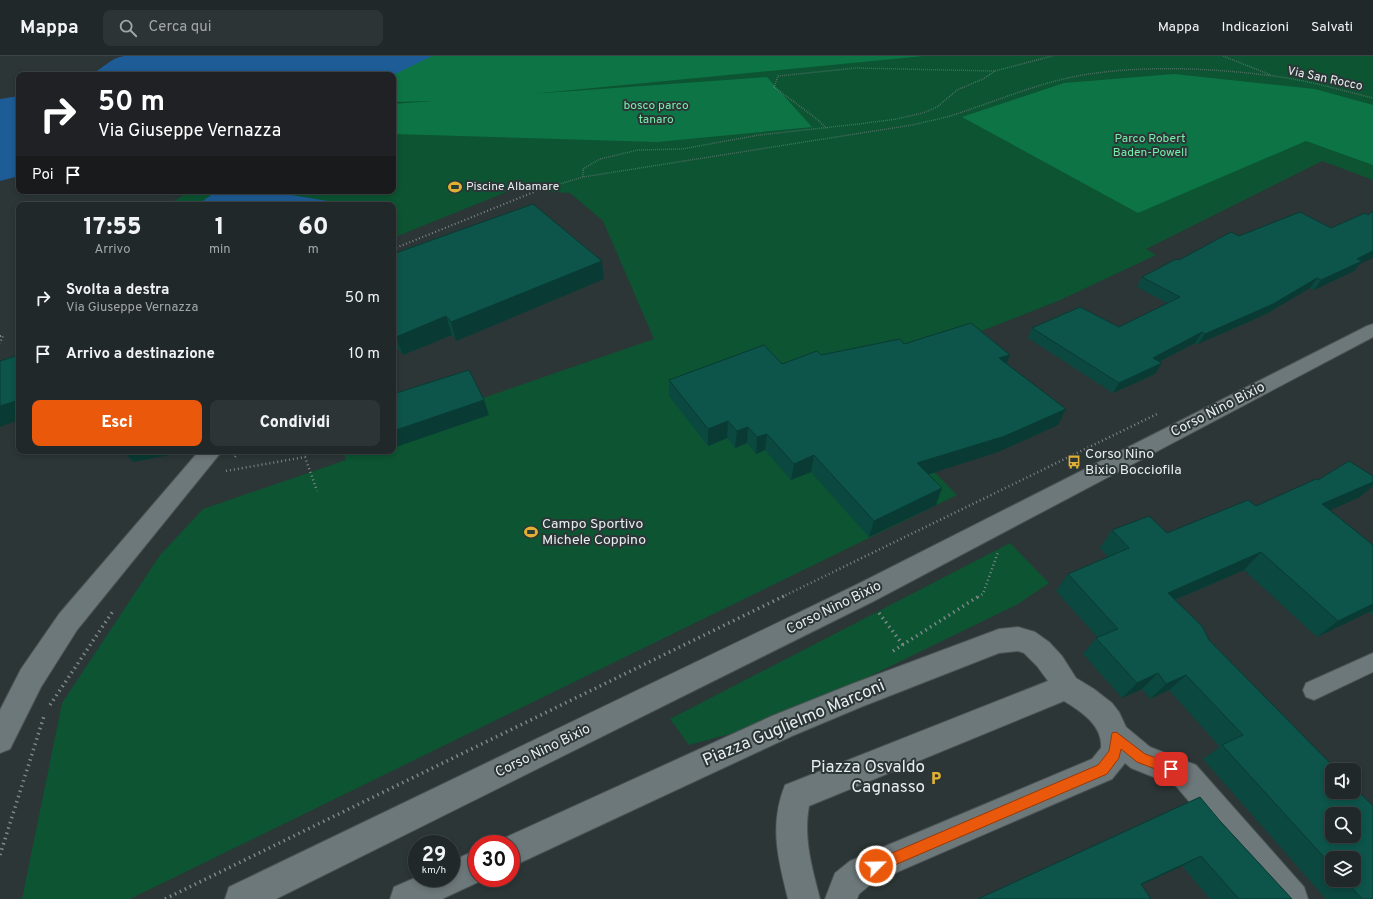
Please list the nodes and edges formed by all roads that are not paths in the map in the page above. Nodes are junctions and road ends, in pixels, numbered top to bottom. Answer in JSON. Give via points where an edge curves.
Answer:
{"nodes":[{"id":1,"x":1373,"y":330,"type":"edge"},
{"id":2,"x":209,"y":454,"type":"edge"},
{"id":3,"x":1373,"y":662,"type":"edge"},
{"id":4,"x":1066,"y":687,"type":"junction"},
{"id":5,"x":1314,"y":690,"type":"dead end"},
{"id":6,"x":1116,"y":738,"type":"junction"},
{"id":7,"x":0,"y":739,"type":"edge"},
{"id":8,"x":520,"y":847,"type":"edge"},
{"id":9,"x":468,"y":870,"type":"edge"},
{"id":10,"x":288,"y":875,"type":"junction"},
{"id":11,"x":844,"y":891,"type":"edge"},
{"id":12,"x":242,"y":899,"type":"edge"},
{"id":13,"x":254,"y":899,"type":"edge"},
{"id":14,"x":406,"y":899,"type":"edge"},
{"id":15,"x":804,"y":899,"type":"edge"},
{"id":16,"x":1292,"y":899,"type":"edge"}],
"edges":[{"from":1,"to":10,"type":"street","name":"Corso Nino Bixio","via":[[865,593]]},
{"from":2,"to":7,"type":"street","via":[[68,622],[31,678]]},
{"from":3,"to":5,"type":"lane"},
{"from":4,"to":6,"type":"street","via":[[1083,696],[1097,708],[1110,724]]},
{"from":4,"to":8,"type":"street","name":"Piazza Guglielmo Marconi","via":[[1056,669],[1030,642],[1019,639],[999,641],[782,726]]},
{"from":4,"to":15,"type":"street","via":[[796,796],[792,822],[793,856]]},
{"from":6,"to":11,"type":"street","via":[[1115,753],[1102,770],[861,872]]},
{"from":6,"to":16,"type":"street","via":[[1141,758],[1186,775]]},
{"from":9,"to":14,"type":"street"},
{"from":10,"to":12,"type":"street","name":"Corso Nino Bixio"},
{"from":10,"to":13,"type":"street","name":"Corso Nino Bixio"}]}
